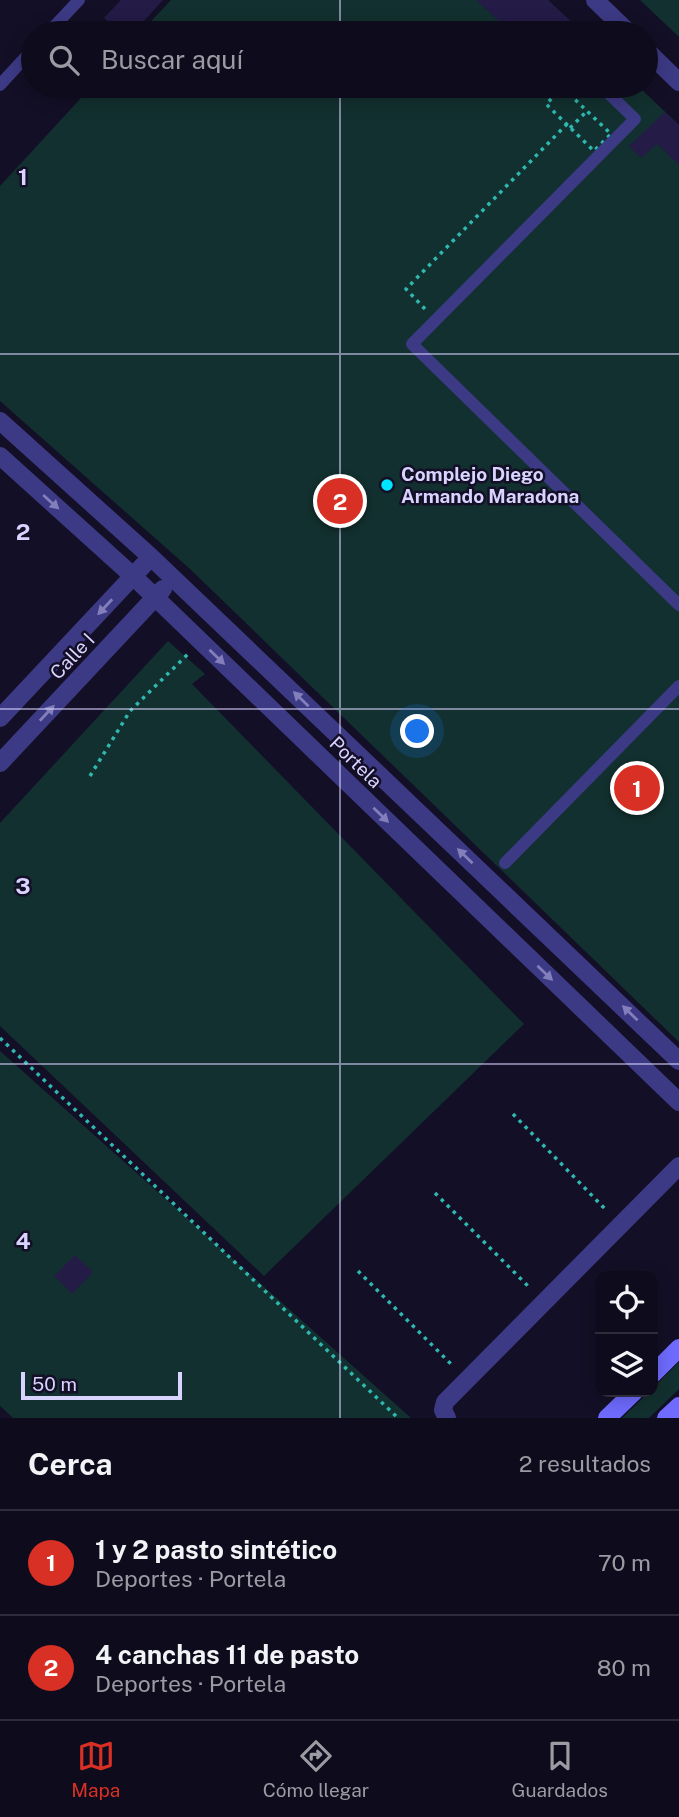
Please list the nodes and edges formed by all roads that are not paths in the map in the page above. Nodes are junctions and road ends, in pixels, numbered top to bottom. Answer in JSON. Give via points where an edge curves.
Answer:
{"nodes":[{"id":1,"x":79,"y":0,"type":"edge"},
{"id":2,"x":595,"y":0,"type":"edge"},
{"id":3,"x":59,"y":21,"type":"edge"},
{"id":4,"x":617,"y":21,"type":"edge"},
{"id":5,"x":21,"y":62,"type":"edge"},
{"id":6,"x":658,"y":62,"type":"edge"},
{"id":7,"x":679,"y":82,"type":"edge"},
{"id":8,"x":0,"y":85,"type":"edge"},
{"id":9,"x":613,"y":98,"type":"edge"},
{"id":10,"x":0,"y":421,"type":"edge"},
{"id":11,"x":0,"y":456,"type":"edge"},
{"id":12,"x":151,"y":557,"type":"junction"},
{"id":13,"x":134,"y":576,"type":"junction"},
{"id":14,"x":173,"y":577,"type":"junction"},
{"id":15,"x":156,"y":598,"type":"junction"},
{"id":16,"x":679,"y":605,"type":"edge"},
{"id":17,"x":679,"y":686,"type":"edge"},
{"id":18,"x":0,"y":718,"type":"edge"},
{"id":19,"x":0,"y":762,"type":"edge"},
{"id":20,"x":505,"y":863,"type":"dead end"},
{"id":21,"x":679,"y":1060,"type":"edge"},
{"id":22,"x":679,"y":1102,"type":"edge"},
{"id":23,"x":679,"y":1166,"type":"edge"},
{"id":24,"x":679,"y":1348,"type":"edge"},
{"id":25,"x":658,"y":1369,"type":"edge"},
{"id":26,"x":629,"y":1397,"type":"edge"},
{"id":27,"x":679,"y":1406,"type":"edge"},
{"id":28,"x":447,"y":1418,"type":"edge"},
{"id":29,"x":607,"y":1418,"type":"edge"},
{"id":30,"x":666,"y":1418,"type":"edge"}],
"edges":[{"from":1,"to":3,"type":"lane"},
{"from":2,"to":4,"type":"street"},
{"from":5,"to":8,"type":"lane"},
{"from":6,"to":7,"type":"street"},
{"from":9,"to":16,"type":"lane","via":[[635,119],[412,344]]},
{"from":10,"to":12,"type":"street","name":"Portela"},
{"from":11,"to":13,"type":"street","name":"Portela","one_way":true},
{"from":12,"to":13,"type":"street","name":"Calle I"},
{"from":12,"to":14,"type":"street","name":"Portela"},
{"from":13,"to":15,"type":"street","name":"Portela"},
{"from":13,"to":18,"type":"street","name":"Calle I","one_way":true},
{"from":14,"to":15,"type":"street","name":"Calle I"},
{"from":21,"to":14,"type":"street","name":"Portela","one_way":true},
{"from":19,"to":15,"type":"street","name":"Calle I","one_way":true},
{"from":15,"to":22,"type":"street","name":"Portela","one_way":true},
{"from":17,"to":20,"type":"lane"},
{"from":23,"to":28,"type":"street","via":[[445,1402]]},
{"from":24,"to":25,"type":"main road"},
{"from":26,"to":29,"type":"main road"},
{"from":27,"to":30,"type":"main road"}]}
